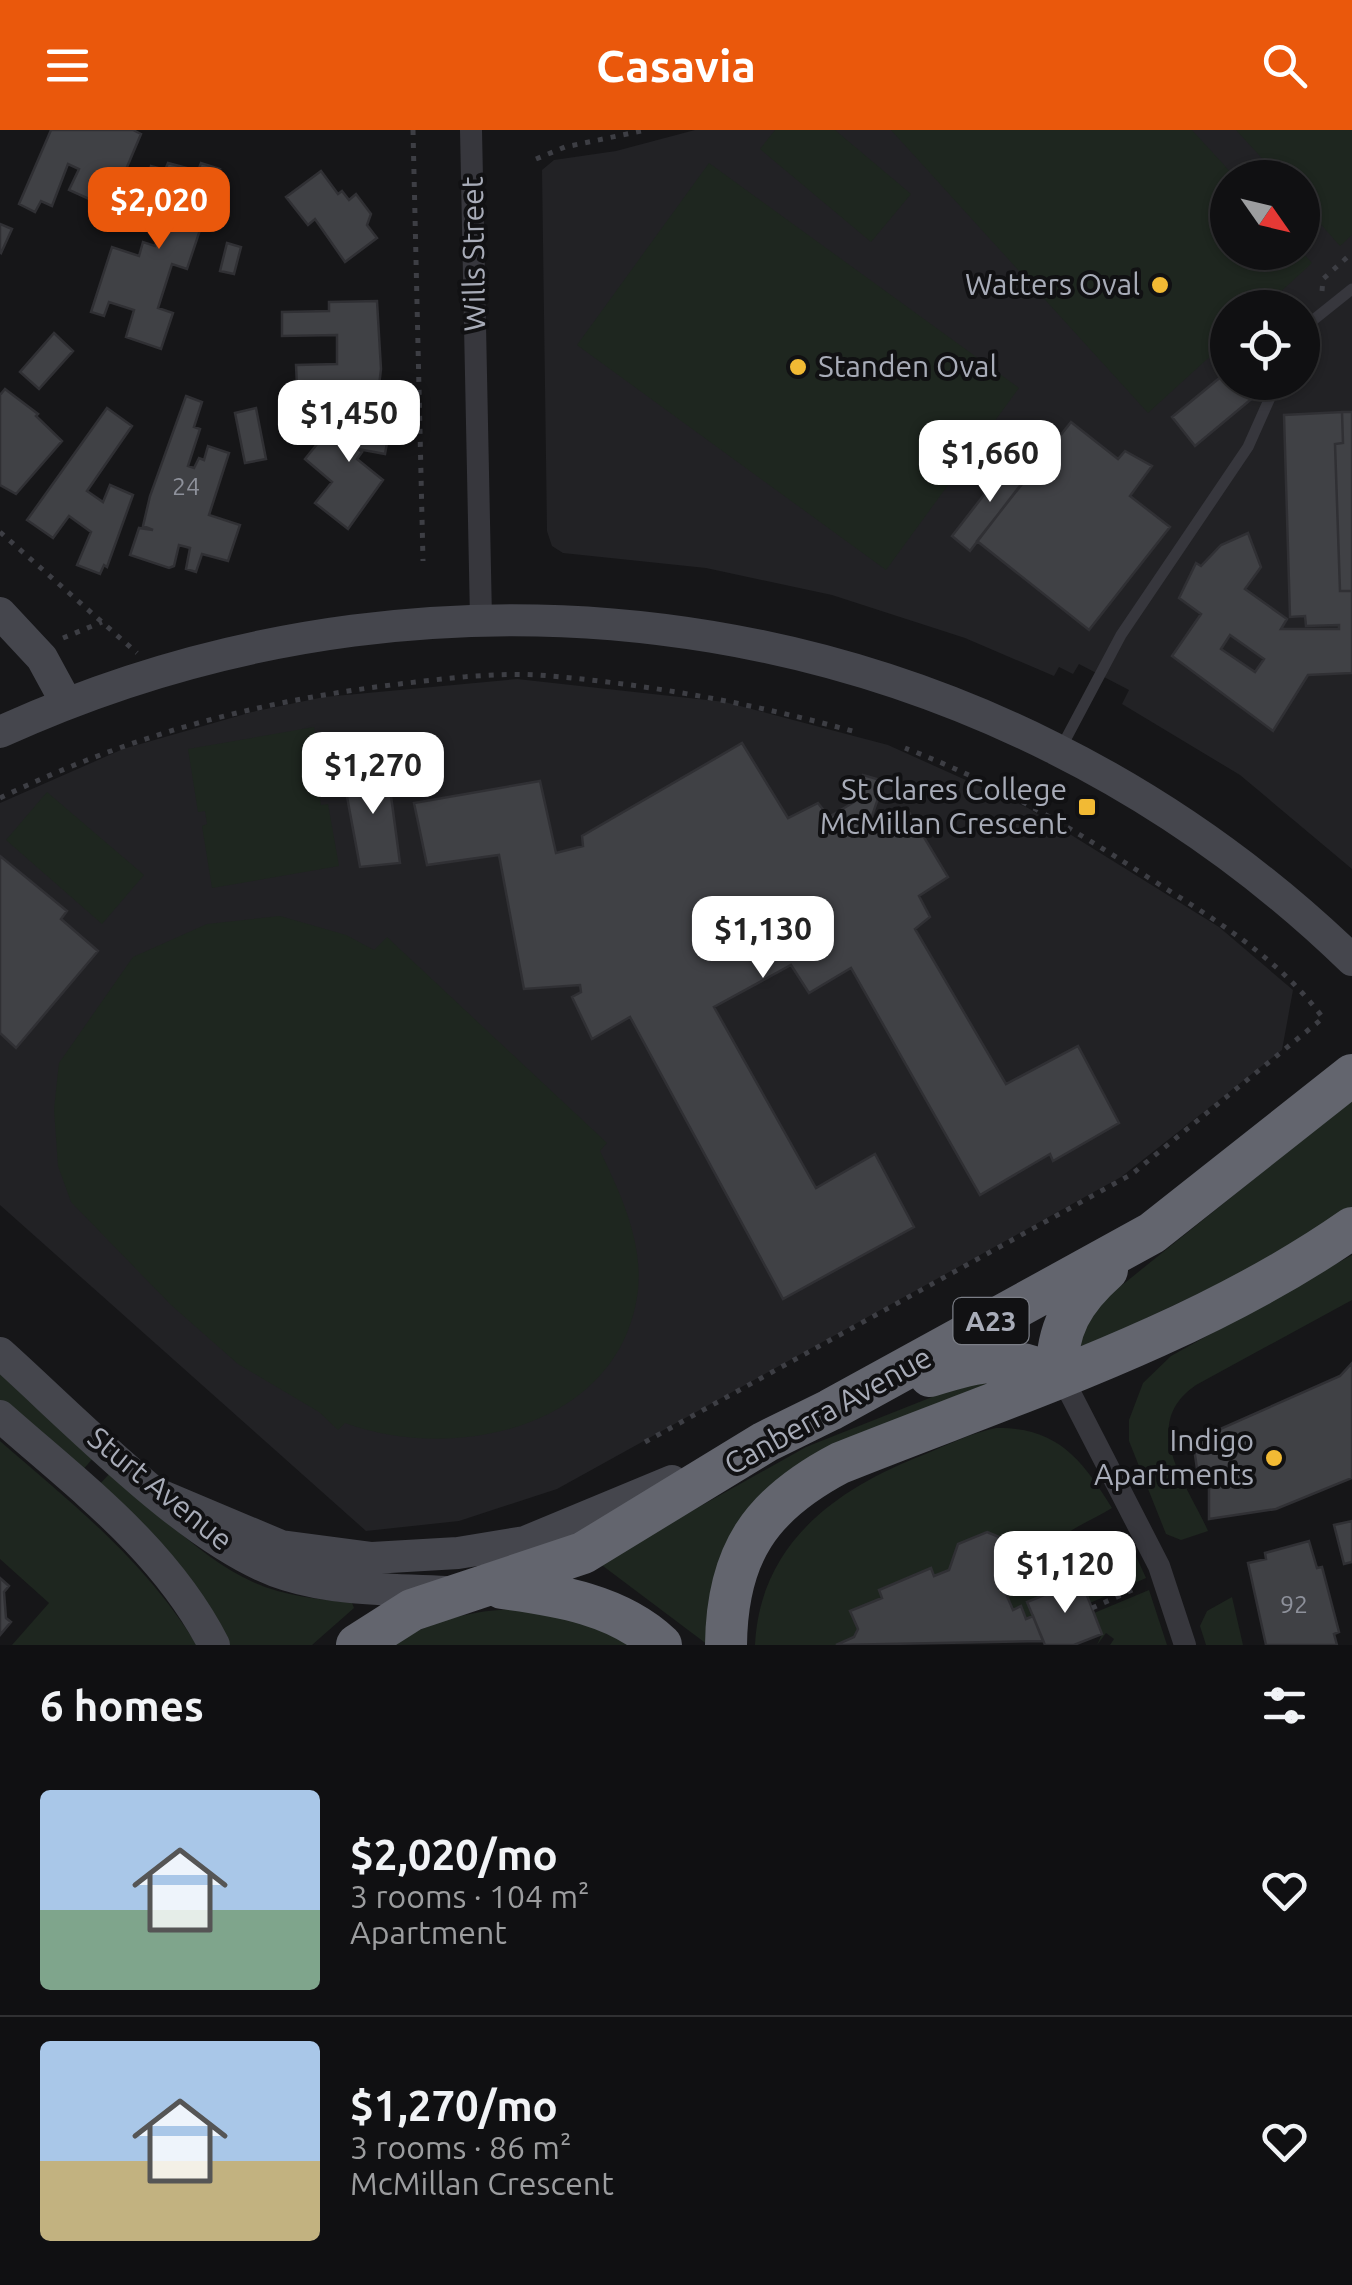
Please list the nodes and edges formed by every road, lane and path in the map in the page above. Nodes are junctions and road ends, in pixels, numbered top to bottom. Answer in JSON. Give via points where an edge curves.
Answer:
{"nodes":[{"id":1,"x":412,"y":130,"type":"edge"},
{"id":2,"x":472,"y":130,"type":"edge"},
{"id":3,"x":646,"y":130,"type":"edge"},
{"id":4,"x":536,"y":159,"type":"dead end"},
{"id":5,"x":1352,"y":253,"type":"edge"},
{"id":6,"x":1352,"y":288,"type":"edge"},
{"id":7,"x":1325,"y":297,"type":"dead end"},
{"id":8,"x":1320,"y":315,"type":"edge"},
{"id":9,"x":1269,"y":400,"type":"edge"},
{"id":10,"x":0,"y":532,"type":"edge"},
{"id":11,"x":423,"y":561,"type":"dead end"},
{"id":12,"x":0,"y":613,"type":"edge"},
{"id":13,"x":482,"y":619,"type":"junction"},
{"id":14,"x":158,"y":671,"type":"junction"},
{"id":15,"x":67,"y":704,"type":"junction"},
{"id":16,"x":0,"y":732,"type":"edge"},
{"id":17,"x":856,"y":732,"type":"dead end"},
{"id":18,"x":905,"y":748,"type":"dead end"},
{"id":19,"x":1060,"y":751,"type":"junction"},
{"id":20,"x":0,"y":798,"type":"edge"},
{"id":21,"x":1352,"y":960,"type":"edge"},
{"id":22,"x":1352,"y":1075,"type":"edge"},
{"id":23,"x":1352,"y":1228,"type":"edge"},
{"id":24,"x":1152,"y":1233,"type":"junction"},
{"id":25,"x":0,"y":1352,"type":"edge"},
{"id":26,"x":1056,"y":1376,"type":"junction"},
{"id":27,"x":830,"y":1410,"type":"junction"},
{"id":28,"x":0,"y":1416,"type":"edge"},
{"id":29,"x":645,"y":1442,"type":"dead end"},
{"id":30,"x":765,"y":1442,"type":"junction"},
{"id":31,"x":162,"y":1496,"type":"junction"},
{"id":32,"x":1163,"y":1576,"type":"junction"},
{"id":33,"x":473,"y":1589,"type":"junction"},
{"id":34,"x":1092,"y":1608,"type":"dead end"},
{"id":35,"x":214,"y":1645,"type":"edge"},
{"id":36,"x":357,"y":1645,"type":"edge"},
{"id":37,"x":662,"y":1645,"type":"edge"},
{"id":38,"x":726,"y":1645,"type":"edge"},
{"id":39,"x":1186,"y":1645,"type":"edge"}],
"edges":[{"from":1,"to":11,"type":"path"},
{"from":2,"to":13,"type":"street","name":"Wills Street"},
{"from":3,"to":4,"type":"path"},
{"from":5,"to":7,"type":"path","via":[[1322,279]]},
{"from":6,"to":8,"type":"lane"},
{"from":9,"to":19,"type":"lane","via":[[1252,440],[1121,635]]},
{"from":10,"to":14,"type":"path"},
{"from":12,"to":15,"type":"street","via":[[42,658]]},
{"from":13,"to":14,"type":"street","via":[[319,634]]},
{"from":13,"to":19,"type":"street","via":[[606,621],[768,647],[906,685]]},
{"from":14,"to":15,"type":"street"},
{"from":15,"to":16,"type":"street"},
{"from":17,"to":20,"type":"path","via":[[751,703],[547,676],[425,681],[228,713],[141,737]]},
{"from":18,"to":29,"type":"path","via":[[1026,800],[1240,935],[1294,980],[1322,1018],[1132,1174]]},
{"from":19,"to":21,"type":"street","via":[[1223,850]]},
{"from":22,"to":24,"type":"highway","name":"Canberra Avenue","number":"A23"},
{"from":23,"to":26,"type":"highway","name":"Canberra Avenue","number":"A23","via":[[1236,1296]]},
{"from":24,"to":26,"type":"highway","via":[[1069,1311]]},
{"from":24,"to":27,"type":"highway","name":"Canberra Avenue","number":"A23"},
{"from":25,"to":31,"type":"street","name":"Sturt Avenue"},
{"from":26,"to":27,"type":"highway","via":[[1020,1361],[983,1360]]},
{"from":26,"to":32,"type":"street"},
{"from":26,"to":38,"type":"highway","name":"Canberra Avenue","number":"A23","via":[[840,1463],[797,1488],[766,1517],[741,1555],[728,1598]]},
{"from":27,"to":30,"type":"highway","name":"Canberra Avenue","number":"A23"},
{"from":28,"to":35,"type":"street","name":"Sturt Avenue","via":[[141,1541],[180,1586]]},
{"from":30,"to":31,"type":"street","via":[[545,1537],[458,1553],[372,1558],[314,1552],[262,1540]]},
{"from":30,"to":33,"type":"highway","name":"Canberra Avenue","number":"A23","via":[[584,1553]]},
{"from":31,"to":33,"type":"street","name":"Sturt Avenue","via":[[221,1543],[285,1575],[335,1585]]},
{"from":32,"to":34,"type":"path"},
{"from":32,"to":39,"type":"street"},
{"from":33,"to":36,"type":"highway","name":"Canberra Avenue","number":"A23","via":[[390,1621]]},
{"from":33,"to":37,"type":"highway","via":[[585,1603]]}]}
